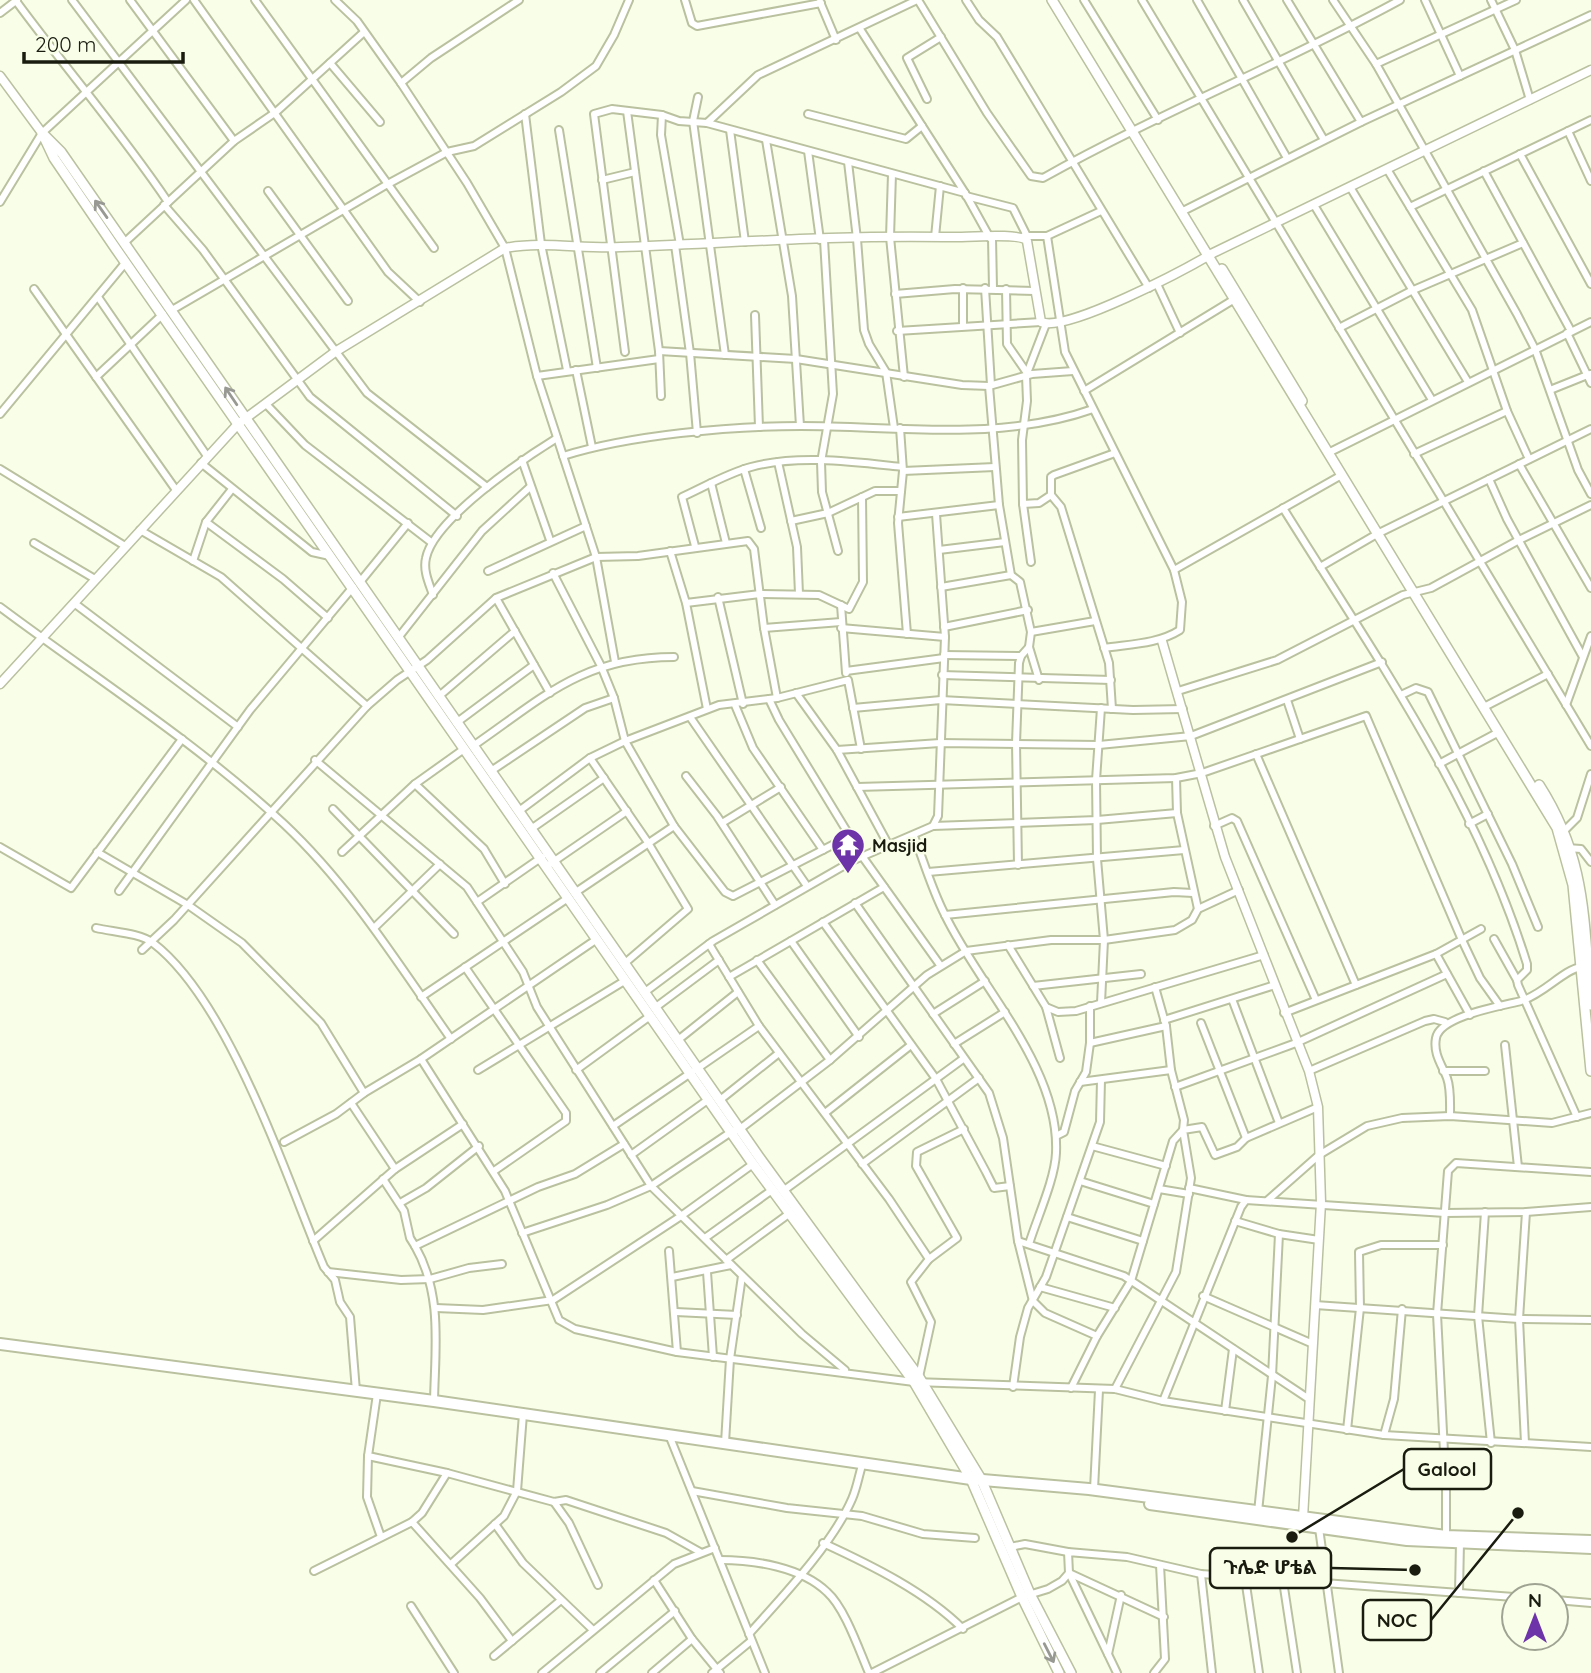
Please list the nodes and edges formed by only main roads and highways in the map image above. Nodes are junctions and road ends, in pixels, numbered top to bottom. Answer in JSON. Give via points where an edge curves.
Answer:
{"nodes":[{"id":1,"x":1052,"y":0,"type":"edge"},
{"id":2,"x":1058,"y":0,"type":"edge"},
{"id":3,"x":1135,"y":132,"type":"junction"},
{"id":4,"x":1210,"y":255,"type":"junction"},
{"id":5,"x":167,"y":312,"type":"junction"},
{"id":6,"x":242,"y":421,"type":"junction"},
{"id":7,"x":1379,"y":532,"type":"junction"},
{"id":8,"x":356,"y":584,"type":"junction"},
{"id":9,"x":414,"y":668,"type":"junction"},
{"id":10,"x":1486,"y":706,"type":"junction"},
{"id":11,"x":468,"y":747,"type":"junction"},
{"id":12,"x":1563,"y":833,"type":"junction"},
{"id":13,"x":1568,"y":848,"type":"junction"},
{"id":14,"x":547,"y":860,"type":"junction"},
{"id":15,"x":572,"y":895,"type":"junction"},
{"id":16,"x":1591,"y":1004,"type":"edge"},
{"id":17,"x":653,"y":1012,"type":"junction"},
{"id":18,"x":1588,"y":1014,"type":"edge"},
{"id":19,"x":695,"y":1070,"type":"junction"},
{"id":20,"x":1591,"y":1071,"type":"edge"},
{"id":21,"x":736,"y":1131,"type":"junction"},
{"id":22,"x":778,"y":1190,"type":"junction"},
{"id":23,"x":0,"y":1344,"type":"edge"},
{"id":24,"x":919,"y":1381,"type":"junction"},
{"id":25,"x":976,"y":1479,"type":"junction"},
{"id":26,"x":1051,"y":1487,"type":"junction"},
{"id":27,"x":1446,"y":1539,"type":"junction"},
{"id":28,"x":1460,"y":1540,"type":"junction"},
{"id":29,"x":1591,"y":1541,"type":"edge"},
{"id":30,"x":1591,"y":1549,"type":"edge"},
{"id":31,"x":1026,"y":1596,"type":"junction"},
{"id":32,"x":1069,"y":1672,"type":"edge"}],
"edges":[{"from":1,"to":3,"type":"main road"},
{"from":2,"to":3,"type":"main road"},
{"from":3,"to":4,"type":"main road"},
{"from":4,"to":7,"type":"main road"},
{"from":4,"to":7,"type":"main road","via":[[1340,476]]},
{"from":5,"to":5,"type":"main road","one_way":true,"via":[[61,152],[42,133],[54,158],[126,262]]},
{"from":5,"to":6,"type":"main road"},
{"from":6,"to":8,"type":"main road"},
{"from":6,"to":8,"type":"main road","via":[[332,557]]},
{"from":7,"to":10,"type":"main road"},
{"from":8,"to":9,"type":"main road"},
{"from":8,"to":9,"type":"main road","via":[[398,638]]},
{"from":9,"to":11,"type":"main road"},
{"from":9,"to":11,"type":"main road","via":[[456,723]]},
{"from":10,"to":12,"type":"main road"},
{"from":10,"to":12,"type":"main road"},
{"from":11,"to":14,"type":"main road"},
{"from":11,"to":14,"type":"main road","via":[[519,811]]},
{"from":12,"to":13,"type":"main road"},
{"from":13,"to":16,"type":"main road","via":[[1580,885]]},
{"from":13,"to":18,"type":"main road"},
{"from":14,"to":15,"type":"main road"},
{"from":15,"to":17,"type":"main road","via":[[597,939]]},
{"from":15,"to":17,"type":"main road","via":[[625,963]]},
{"from":17,"to":19,"type":"main road"},
{"from":17,"to":19,"type":"main road","via":[[678,1040]]},
{"from":18,"to":20,"type":"main road"},
{"from":19,"to":21,"type":"main road"},
{"from":21,"to":22,"type":"main road"},
{"from":21,"to":22,"type":"main road","via":[[753,1164]]},
{"from":22,"to":24,"type":"main road"},
{"from":22,"to":24,"type":"main road","via":[[790,1213]]},
{"from":23,"to":25,"type":"highway"},
{"from":24,"to":25,"type":"main road"},
{"from":25,"to":26,"type":"highway"},
{"from":25,"to":31,"type":"main road"},
{"from":25,"to":31,"type":"main road","via":[[1010,1547]]},
{"from":26,"to":27,"type":"highway","via":[[1094,1489]]},
{"from":26,"to":27,"type":"highway","via":[[1319,1528]]},
{"from":27,"to":28,"type":"highway"},
{"from":28,"to":29,"type":"highway"},
{"from":28,"to":30,"type":"highway"},
{"from":31,"to":32,"type":"main road"}]}
